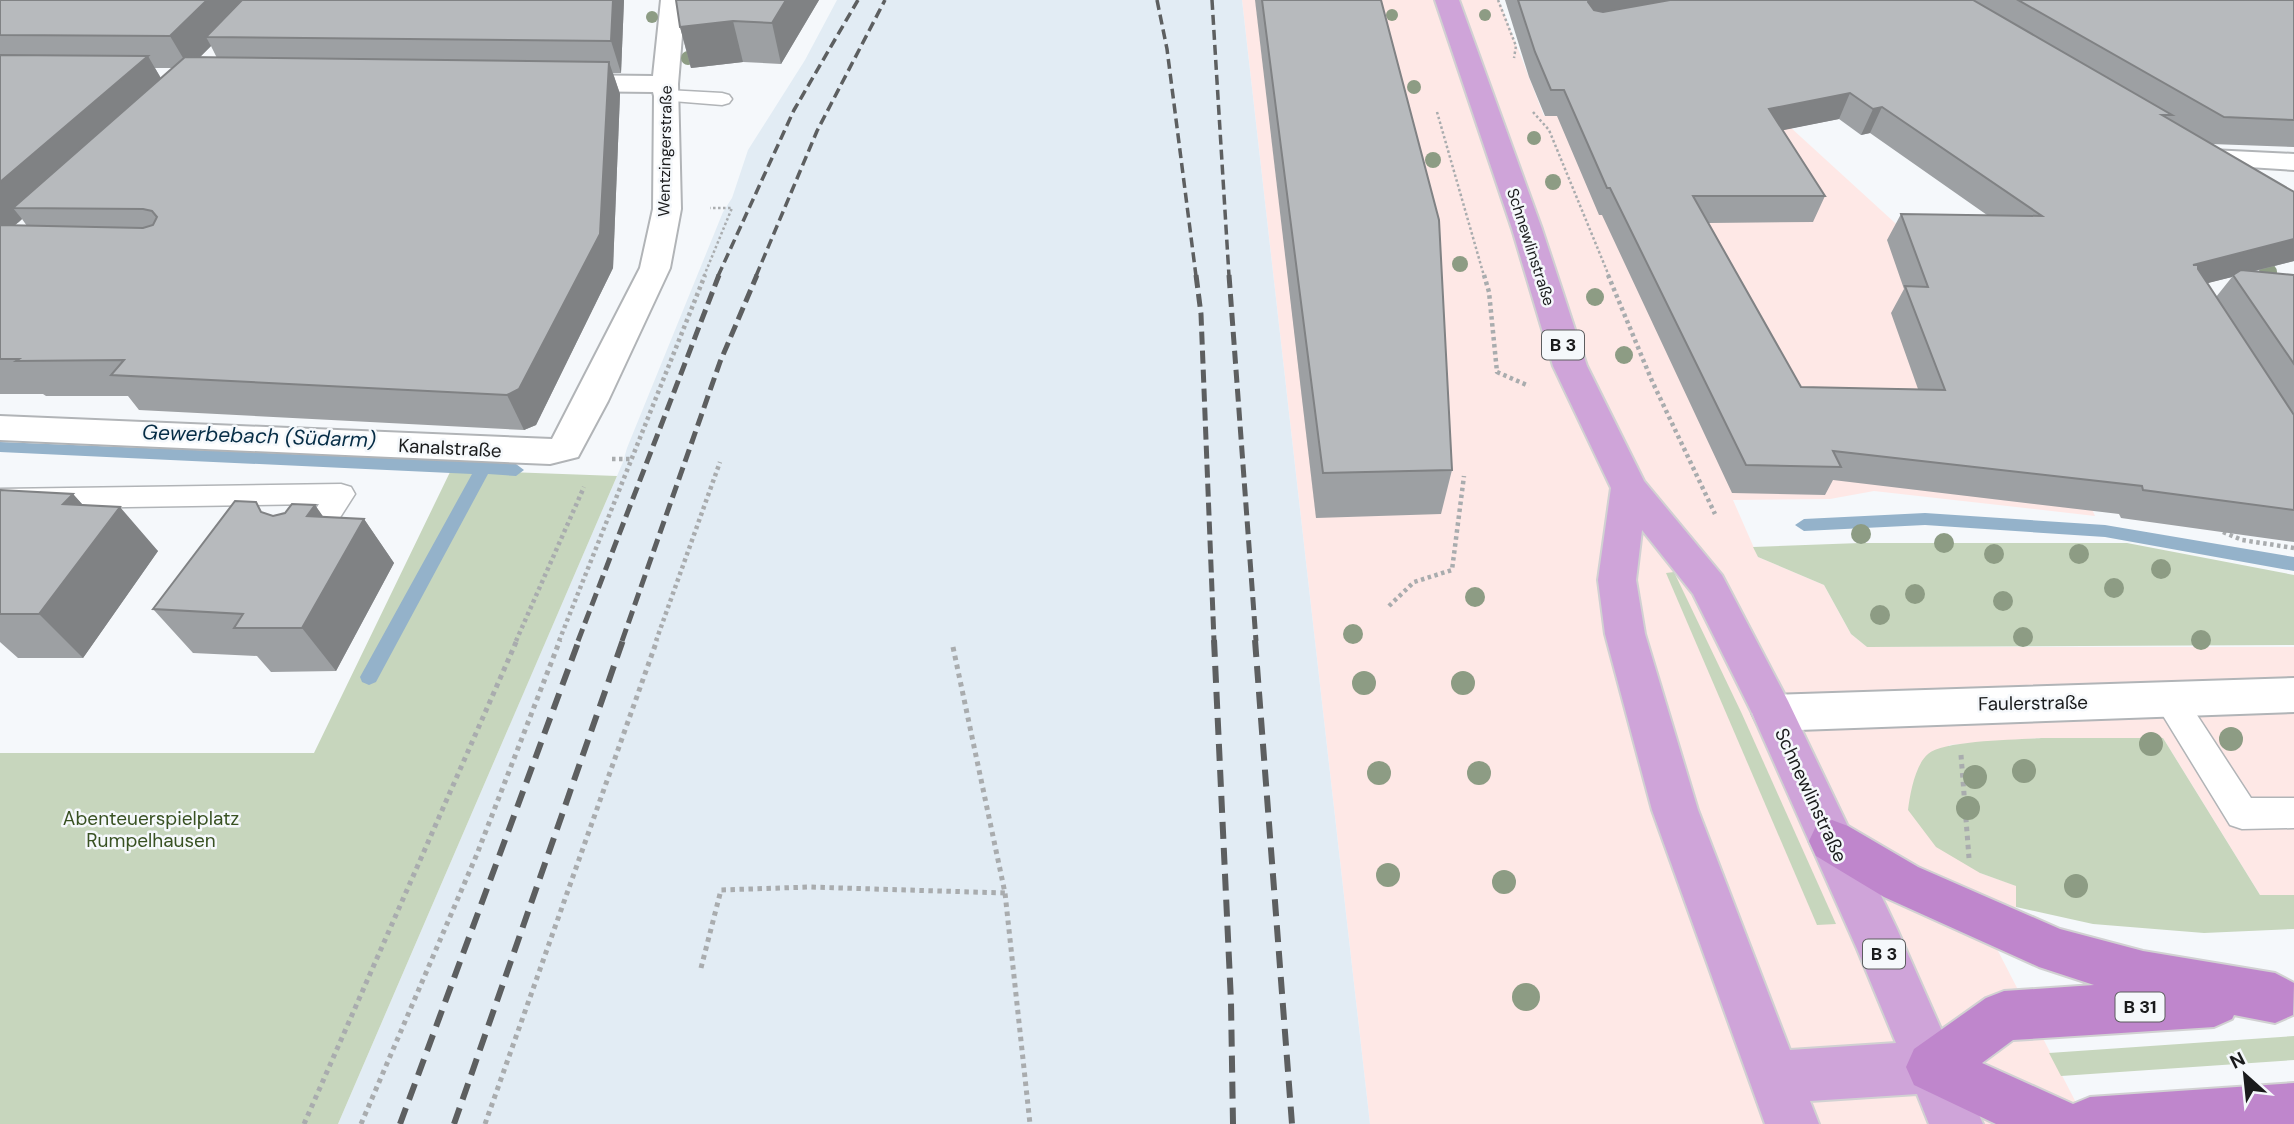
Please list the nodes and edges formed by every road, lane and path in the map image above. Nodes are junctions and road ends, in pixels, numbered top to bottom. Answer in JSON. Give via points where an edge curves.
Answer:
{"nodes":[{"id":1,"x":673,"y":0,"type":"edge"},
{"id":2,"x":1447,"y":0,"type":"edge"},
{"id":3,"x":1498,"y":0,"type":"edge"},
{"id":4,"x":1515,"y":71,"type":"dead end"},
{"id":5,"x":542,"y":83,"type":"edge"},
{"id":6,"x":666,"y":90,"type":"junction"},
{"id":7,"x":722,"y":99,"type":"dead end"},
{"id":8,"x":1435,"y":105,"type":"dead end"},
{"id":9,"x":1531,"y":109,"type":"dead end"},
{"id":10,"x":2294,"y":162,"type":"edge"},
{"id":11,"x":2258,"y":188,"type":"edge"},
{"id":12,"x":667,"y":209,"type":"junction"},
{"id":13,"x":1497,"y":372,"type":"dead end"},
{"id":14,"x":0,"y":428,"type":"edge"},
{"id":15,"x":565,"y":448,"type":"junction"},
{"id":16,"x":720,"y":462,"type":"dead end"},
{"id":17,"x":1464,"y":476,"type":"dead end"},
{"id":18,"x":1629,"y":488,"type":"junction"},
{"id":19,"x":0,"y":499,"type":"edge"},
{"id":20,"x":1720,"y":524,"type":"dead end"},
{"id":21,"x":2223,"y":532,"type":"edge"},
{"id":22,"x":306,"y":547,"type":"edge"},
{"id":23,"x":2294,"y":548,"type":"edge"},
{"id":24,"x":1389,"y":606,"type":"dead end"},
{"id":25,"x":953,"y":647,"type":"dead end"},
{"id":26,"x":2294,"y":695,"type":"edge"},
{"id":27,"x":2170,"y":701,"type":"junction"},
{"id":28,"x":1957,"y":705,"type":"junction"},
{"id":29,"x":1773,"y":713,"type":"junction"},
{"id":30,"x":2294,"y":813,"type":"edge"},
{"id":31,"x":1832,"y":841,"type":"junction"},
{"id":32,"x":1970,"y":865,"type":"dead end"},
{"id":33,"x":1005,"y":892,"type":"junction"},
{"id":34,"x":701,"y":968,"type":"dead end"},
{"id":35,"x":2285,"y":997,"type":"edge"},
{"id":36,"x":1931,"y":1067,"type":"junction"},
{"id":37,"x":1783,"y":1101,"type":"edge"},
{"id":38,"x":2294,"y":1110,"type":"edge"},
{"id":39,"x":2294,"y":1120,"type":"edge"},
{"id":40,"x":304,"y":1124,"type":"edge"},
{"id":41,"x":361,"y":1124,"type":"edge"},
{"id":42,"x":485,"y":1124,"type":"edge"},
{"id":43,"x":1030,"y":1124,"type":"edge"},
{"id":44,"x":1956,"y":1124,"type":"edge"},
{"id":45,"x":2056,"y":1124,"type":"edge"},
{"id":46,"x":2090,"y":1124,"type":"edge"},
{"id":47,"x":2290,"y":1124,"type":"edge"}],
"edges":[{"from":1,"to":6,"type":"street","name":"Wentzingerstraße"},
{"from":2,"to":18,"type":"main road","name":"Schnewlinstraße","number":"B 3","via":[[1566,355]]},
{"from":3,"to":4,"type":"path","via":[[1517,46]]},
{"from":5,"to":6,"type":"street"},
{"from":6,"to":7,"type":"lane"},
{"from":6,"to":12,"type":"street","name":"Wentzingerstraße"},
{"from":8,"to":13,"type":"path","via":[[1489,292]]},
{"from":9,"to":20,"type":"path","via":[[1549,130],[1652,381]]},
{"from":10,"to":11,"type":"street","via":[[2199,151]]},
{"from":12,"to":15,"type":"street","name":"Wentzingerstraße","via":[[650,279]]},
{"from":12,"to":41,"type":"path","via":[[732,208],[477,854]]},
{"from":14,"to":15,"type":"street","name":"Kanalstraße","via":[[550,452]]},
{"from":15,"to":40,"type":"path","via":[[596,459]]},
{"from":16,"to":42,"type":"path"},
{"from":17,"to":24,"type":"path","via":[[1452,570],[1414,582]]},
{"from":18,"to":29,"type":"main road","name":"Schnewlinstraße","number":"B 3","via":[[1708,585]]},
{"from":18,"to":37,"type":"main road","via":[[1617,580],[1625,635],[1675,810]]},
{"from":19,"to":22,"type":"lane","via":[[341,494]]},
{"from":21,"to":23,"type":"path","via":[[2242,540]]},
{"from":25,"to":33,"type":"path"},
{"from":26,"to":27,"type":"street","name":"Faulerstraße"},
{"from":27,"to":28,"type":"street","name":"Faulerstraße"},
{"from":27,"to":30,"type":"lane","via":[[2242,814]]},
{"from":28,"to":29,"type":"street","name":"Faulerstraße"},
{"from":28,"to":32,"type":"path"},
{"from":29,"to":31,"type":"main road","name":"Schnewlinstraße","number":"B 3"},
{"from":31,"to":35,"type":"highway","via":[[1901,882],[2056,951],[2143,975]]},
{"from":31,"to":36,"type":"main road","name":"Schnewlinstraße","number":"B 3"},
{"from":33,"to":34,"type":"path","via":[[809,887],[721,890]]},
{"from":33,"to":43,"type":"path"},
{"from":35,"to":36,"type":"highway","number":"B 31","via":[[2004,1016]]},
{"from":36,"to":37,"type":"main road"},
{"from":36,"to":44,"type":"main road","name":"Schnewlinstraße","number":"B 3"},
{"from":36,"to":45,"type":"highway"},
{"from":38,"to":46,"type":"highway"},
{"from":39,"to":47,"type":"highway"}]}
